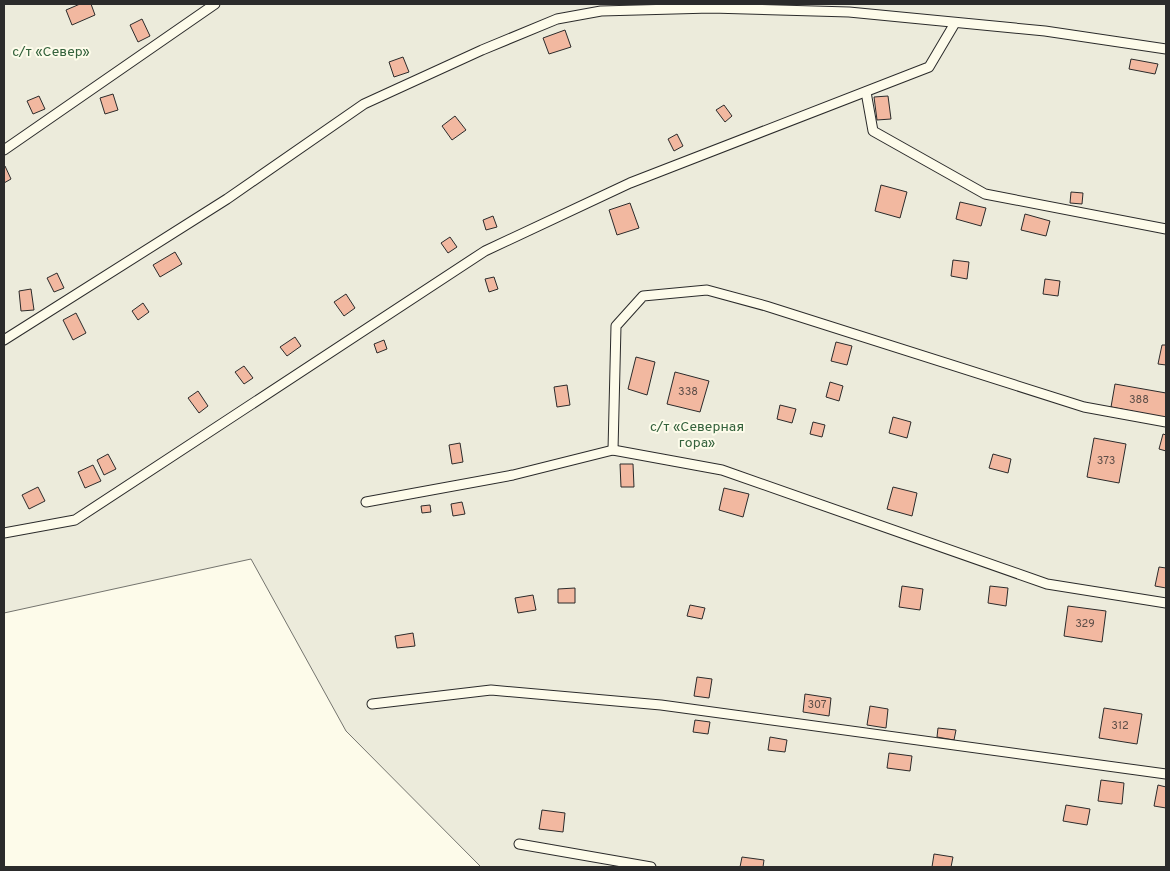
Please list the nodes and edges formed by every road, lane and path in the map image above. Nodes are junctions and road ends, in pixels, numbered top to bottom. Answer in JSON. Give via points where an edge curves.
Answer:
{"nodes":[{"id":1,"x":215,"y":4,"type":"edge"},
{"id":2,"x":955,"y":23,"type":"junction"},
{"id":3,"x":1166,"y":49,"type":"edge"},
{"id":4,"x":866,"y":92,"type":"junction"},
{"id":5,"x":4,"y":150,"type":"edge"},
{"id":6,"x":1166,"y":229,"type":"edge"},
{"id":7,"x":4,"y":340,"type":"edge"},
{"id":8,"x":1166,"y":422,"type":"edge"},
{"id":9,"x":613,"y":450,"type":"junction"},
{"id":10,"x":366,"y":502,"type":"dead end"},
{"id":11,"x":4,"y":533,"type":"edge"},
{"id":12,"x":1166,"y":603,"type":"edge"},
{"id":13,"x":372,"y":704,"type":"dead end"},
{"id":14,"x":1166,"y":774,"type":"edge"},
{"id":15,"x":519,"y":844,"type":"dead end"},
{"id":16,"x":651,"y":867,"type":"edge"}],
"edges":[{"from":1,"to":5,"type":"lane"},
{"from":2,"to":3,"type":"lane","via":[[1045,31]]},
{"from":2,"to":4,"type":"lane","via":[[929,67]]},
{"from":2,"to":7,"type":"lane","via":[[849,12],[711,8],[602,11],[557,18],[364,104],[227,199]]},
{"from":4,"to":6,"type":"lane","via":[[873,132],[985,194]]},
{"from":4,"to":11,"type":"lane","via":[[630,183],[485,251],[75,520]]},
{"from":8,"to":9,"type":"lane","via":[[1084,407],[707,290],[643,296],[616,326]]},
{"from":9,"to":10,"type":"lane","via":[[513,475]]},
{"from":9,"to":12,"type":"lane","via":[[722,470],[1048,584]]},
{"from":13,"to":14,"type":"lane","via":[[491,690],[510,691],[661,705]]},
{"from":15,"to":16,"type":"lane"}]}
